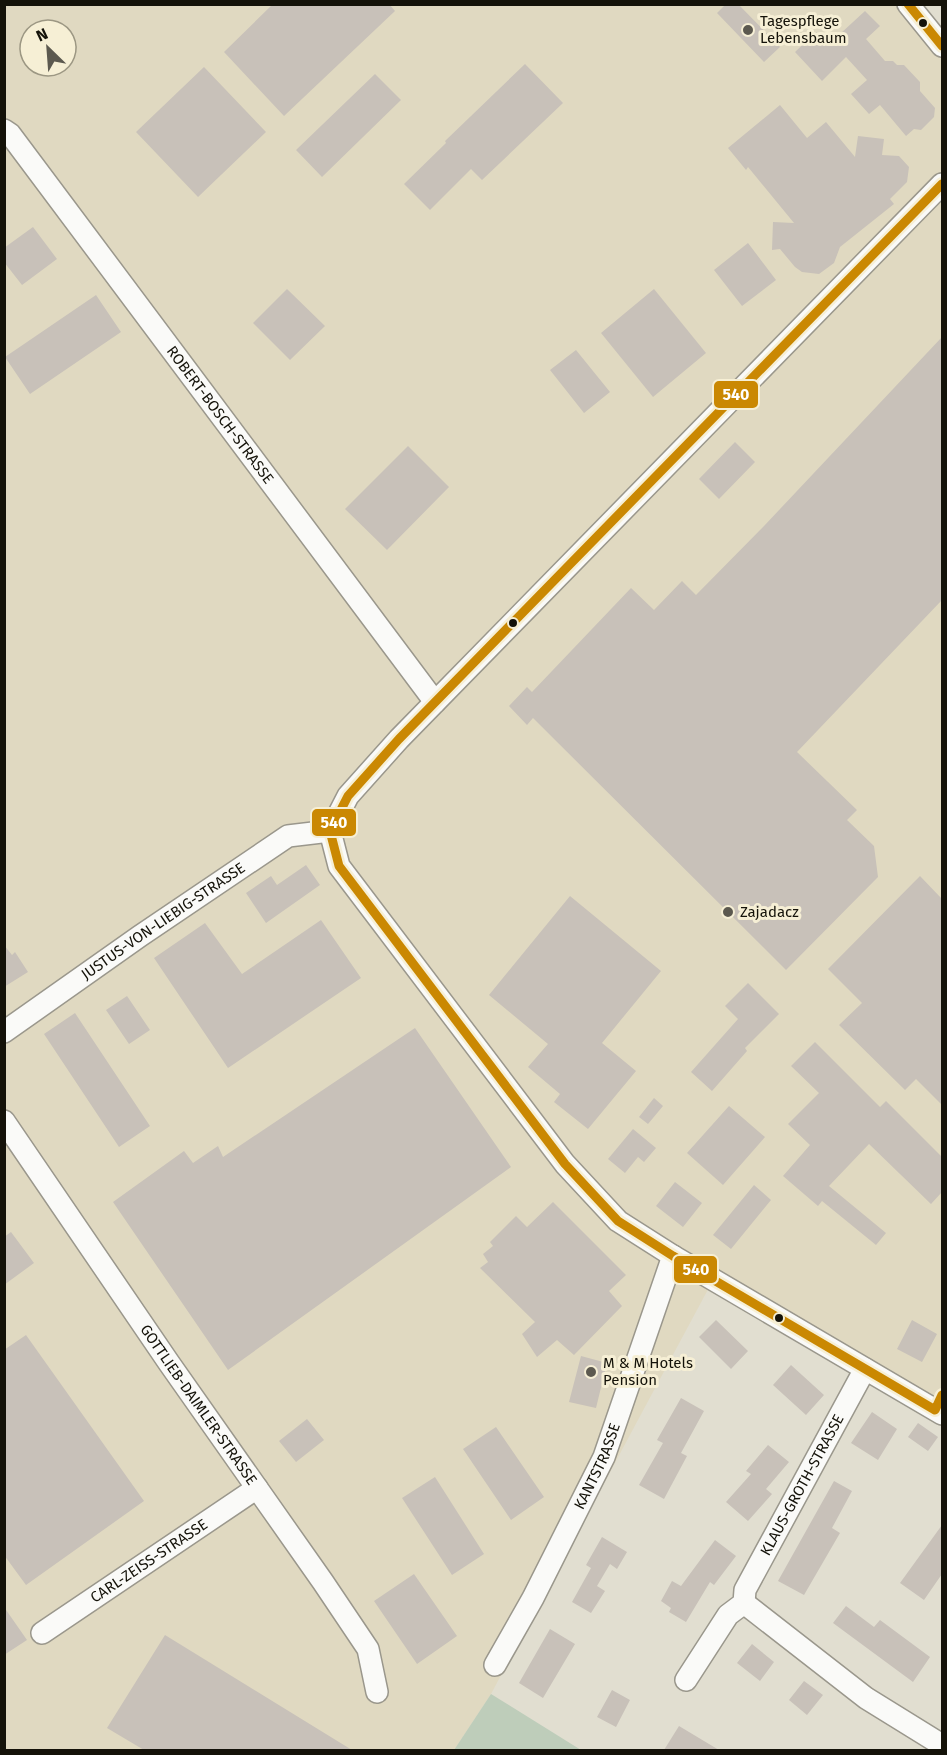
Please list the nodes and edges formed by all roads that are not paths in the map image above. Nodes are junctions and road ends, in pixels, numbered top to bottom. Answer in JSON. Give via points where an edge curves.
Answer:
{"nodes":[{"id":1,"x":908,"y":4,"type":"edge"},
{"id":2,"x":942,"y":46,"type":"edge"},
{"id":3,"x":4,"y":130,"type":"edge"},
{"id":4,"x":942,"y":184,"type":"edge"},
{"id":5,"x":435,"y":702,"type":"junction"},
{"id":6,"x":330,"y":831,"type":"junction"},
{"id":7,"x":4,"y":1032,"type":"edge"},
{"id":8,"x":4,"y":1121,"type":"edge"},
{"id":9,"x":673,"y":1256,"type":"junction"},
{"id":10,"x":865,"y":1369,"type":"junction"},
{"id":11,"x":940,"y":1406,"type":"edge"},
{"id":12,"x":257,"y":1488,"type":"junction"},
{"id":13,"x":744,"y":1603,"type":"junction"},
{"id":14,"x":42,"y":1633,"type":"dead end"},
{"id":15,"x":495,"y":1665,"type":"dead end"},
{"id":16,"x":686,"y":1680,"type":"dead end"},
{"id":17,"x":377,"y":1692,"type":"dead end"},
{"id":18,"x":942,"y":1745,"type":"edge"}],
"edges":[{"from":1,"to":2,"type":"street"},
{"from":3,"to":5,"type":"street","name":"ROBERT-BOSCH-STRASSE"},
{"from":4,"to":5,"type":"street"},
{"from":5,"to":6,"type":"street","via":[[348,796]]},
{"from":6,"to":7,"type":"street","name":"JUSTUS-VON-LIEBIG-STRASSE","via":[[288,836]]},
{"from":6,"to":9,"type":"street","via":[[339,866],[565,1164],[618,1221]]},
{"from":8,"to":12,"type":"street","name":"GOTTLIEB-DAIMLER-STRASSE"},
{"from":9,"to":10,"type":"street"},
{"from":9,"to":15,"type":"street","name":"KANTSTRASSE","via":[[604,1457]]},
{"from":10,"to":11,"type":"street"},
{"from":10,"to":13,"type":"street","name":"KLAUS-GROTH-STRASSE","via":[[745,1590]]},
{"from":12,"to":14,"type":"street","name":"CARL-ZEISS-STRASSE"},
{"from":12,"to":17,"type":"street","name":"GOTTLIEB-DAIMLER-STRASSE","via":[[368,1649]]},
{"from":13,"to":16,"type":"street","name":"KLAUS-GROTH-STRASSE","via":[[728,1615]]},
{"from":13,"to":18,"type":"street","via":[[866,1698]]}]}
